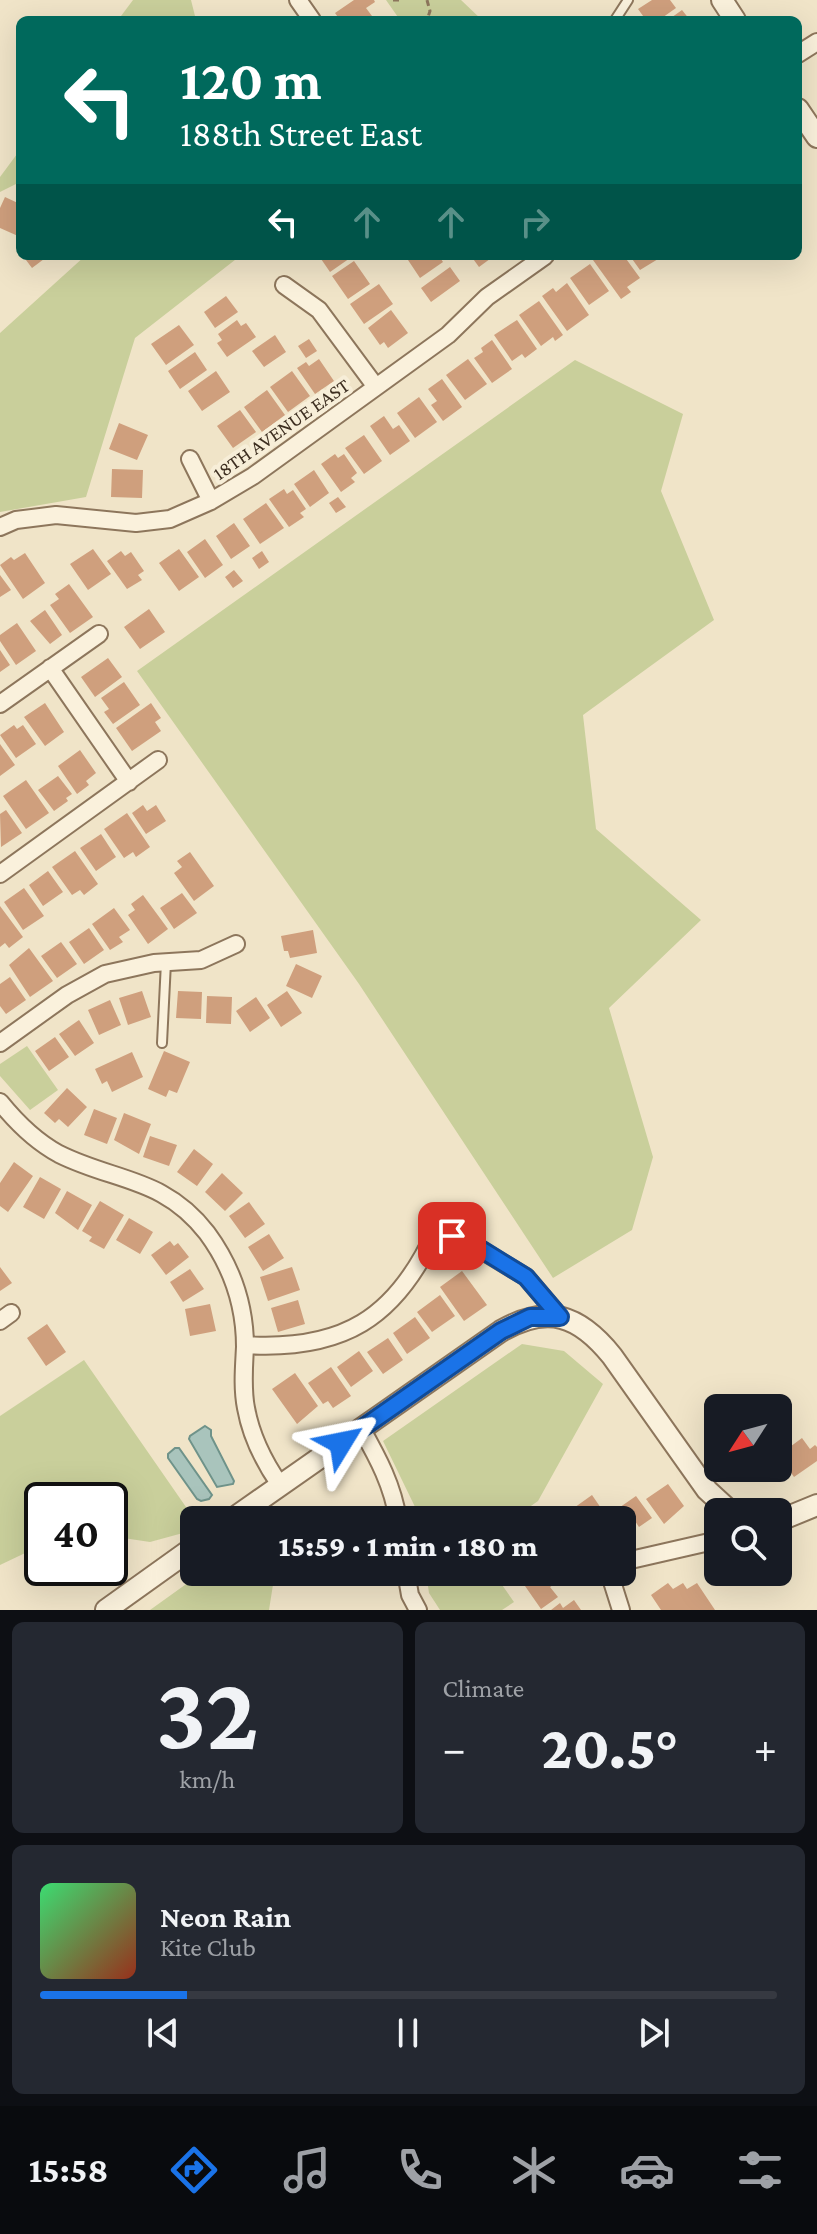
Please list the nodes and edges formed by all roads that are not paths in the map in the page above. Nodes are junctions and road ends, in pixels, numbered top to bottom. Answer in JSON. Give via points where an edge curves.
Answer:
{"nodes":[{"id":1,"x":802,"y":115,"type":"edge"},
{"id":2,"x":817,"y":137,"type":"edge"},
{"id":3,"x":539,"y":260,"type":"edge"},
{"id":4,"x":284,"y":285,"type":"dead end"},
{"id":5,"x":376,"y":387,"type":"junction"},
{"id":6,"x":190,"y":459,"type":"dead end"},
{"id":7,"x":211,"y":501,"type":"junction"},
{"id":8,"x":0,"y":527,"type":"edge"},
{"id":9,"x":99,"y":634,"type":"dead end"},
{"id":10,"x":50,"y":668,"type":"junction"},
{"id":11,"x":0,"y":704,"type":"edge"},
{"id":12,"x":158,"y":760,"type":"dead end"},
{"id":13,"x":129,"y":782,"type":"junction"},
{"id":14,"x":0,"y":874,"type":"edge"},
{"id":15,"x":236,"y":944,"type":"dead end"},
{"id":16,"x":166,"y":962,"type":"junction"},
{"id":17,"x":0,"y":1043,"type":"edge"},
{"id":18,"x":162,"y":1043,"type":"dead end"},
{"id":19,"x":0,"y":1102,"type":"edge"},
{"id":20,"x":560,"y":1317,"type":"junction"},
{"id":21,"x":245,"y":1345,"type":"junction"},
{"id":22,"x":361,"y":1428,"type":"junction"},
{"id":23,"x":280,"y":1485,"type":"junction"},
{"id":24,"x":716,"y":1498,"type":"edge"},
{"id":25,"x":817,"y":1505,"type":"edge"},
{"id":26,"x":251,"y":1506,"type":"edge"},
{"id":27,"x":396,"y":1506,"type":"edge"},
{"id":28,"x":792,"y":1515,"type":"edge"},
{"id":29,"x":704,"y":1543,"type":"edge"},
{"id":30,"x":180,"y":1557,"type":"edge"},
{"id":31,"x":636,"y":1559,"type":"edge"},
{"id":32,"x":408,"y":1586,"type":"edge"},
{"id":33,"x":611,"y":1586,"type":"edge"},
{"id":34,"x":106,"y":1610,"type":"edge"},
{"id":35,"x":418,"y":1610,"type":"edge"},
{"id":36,"x":621,"y":1610,"type":"edge"}],
"edges":[{"from":1,"to":2,"type":"street"},
{"from":3,"to":5,"type":"street","name":"18TH AVENUE EAST"},
{"from":4,"to":5,"type":"street","via":[[319,310]]},
{"from":5,"to":7,"type":"street","name":"18TH AVENUE EAST"},
{"from":6,"to":7,"type":"street"},
{"from":7,"to":8,"type":"street","name":"18TH AVENUE EAST","via":[[170,519],[136,523],[56,515]]},
{"from":9,"to":10,"type":"street"},
{"from":10,"to":11,"type":"street"},
{"from":10,"to":13,"type":"street"},
{"from":12,"to":13,"type":"street"},
{"from":13,"to":14,"type":"street"},
{"from":15,"to":16,"type":"street","via":[[201,960]]},
{"from":16,"to":17,"type":"street","via":[[105,974]]},
{"from":16,"to":18,"type":"lane"},
{"from":19,"to":21,"type":"street","via":[[17,1123],[54,1151],[163,1193],[195,1220],[217,1247],[237,1290]]},
{"from":20,"to":21,"type":"street","via":[[526,1277],[468,1242],[436,1230],[410,1280],[364,1322],[298,1345]]},
{"from":20,"to":22,"type":"street","via":[[530,1317],[501,1331]]},
{"from":20,"to":24,"type":"street","via":[[603,1345]]},
{"from":21,"to":23,"type":"street","via":[[248,1419]]},
{"from":22,"to":23,"type":"street"},
{"from":22,"to":27,"type":"street"},
{"from":23,"to":26,"type":"street"},
{"from":25,"to":28,"type":"street"},
{"from":29,"to":31,"type":"street"},
{"from":30,"to":34,"type":"street"},
{"from":32,"to":35,"type":"street"},
{"from":33,"to":36,"type":"street"}]}
